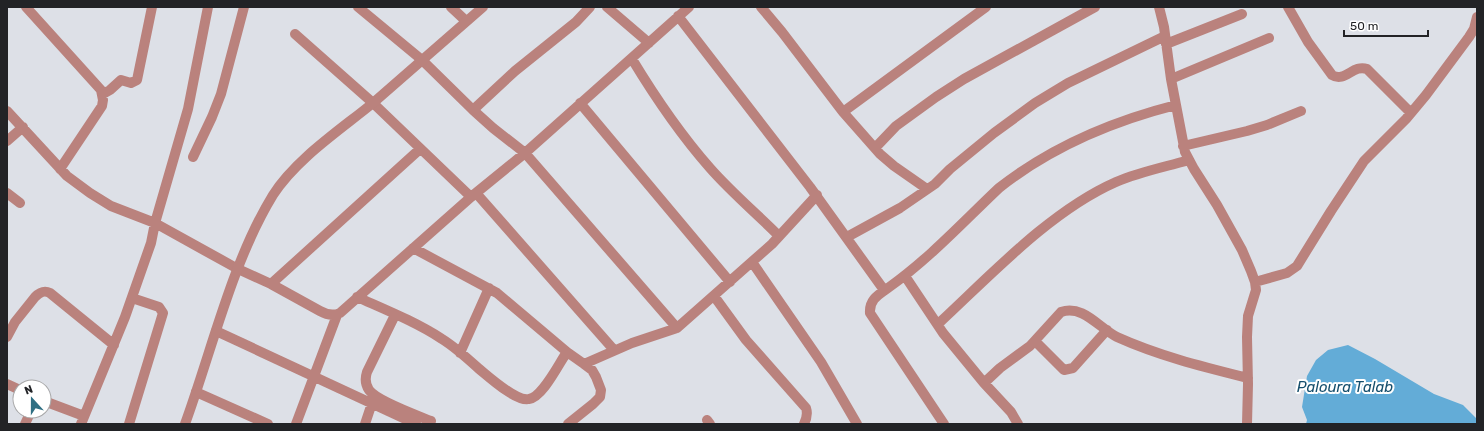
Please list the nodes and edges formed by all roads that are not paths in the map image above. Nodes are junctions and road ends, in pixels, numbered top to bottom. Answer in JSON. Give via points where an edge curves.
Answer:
{"nodes":[{"id":1,"x":26,"y":7,"type":"edge"},
{"id":2,"x":152,"y":7,"type":"edge"},
{"id":3,"x":208,"y":7,"type":"edge"},
{"id":4,"x":244,"y":7,"type":"edge"},
{"id":5,"x":358,"y":7,"type":"edge"},
{"id":6,"x":451,"y":7,"type":"edge"},
{"id":7,"x":483,"y":7,"type":"edge"},
{"id":8,"x":590,"y":7,"type":"edge"},
{"id":9,"x":607,"y":7,"type":"edge"},
{"id":10,"x":689,"y":7,"type":"edge"},
{"id":11,"x":761,"y":7,"type":"edge"},
{"id":12,"x":986,"y":7,"type":"edge"},
{"id":13,"x":1095,"y":7,"type":"edge"},
{"id":14,"x":1159,"y":7,"type":"edge"},
{"id":15,"x":1288,"y":7,"type":"edge"},
{"id":16,"x":1242,"y":14,"type":"dead end"},
{"id":17,"x":678,"y":16,"type":"junction"},
{"id":18,"x":1477,"y":17,"type":"edge"},
{"id":19,"x":466,"y":21,"type":"junction"},
{"id":20,"x":295,"y":34,"type":"dead end"},
{"id":21,"x":1269,"y":38,"type":"dead end"},
{"id":22,"x":1165,"y":40,"type":"junction"},
{"id":23,"x":649,"y":43,"type":"junction"},
{"id":24,"x":632,"y":59,"type":"junction"},
{"id":25,"x":422,"y":60,"type":"junction"},
{"id":26,"x":1171,"y":79,"type":"junction"},
{"id":27,"x":103,"y":94,"type":"junction"},
{"id":28,"x":373,"y":103,"type":"junction"},
{"id":29,"x":580,"y":103,"type":"junction"},
{"id":30,"x":1176,"y":104,"type":"junction"},
{"id":31,"x":473,"y":110,"type":"junction"},
{"id":32,"x":7,"y":111,"type":"edge"},
{"id":33,"x":1302,"y":111,"type":"dead end"},
{"id":34,"x":843,"y":112,"type":"junction"},
{"id":35,"x":1411,"y":113,"type":"junction"},
{"id":36,"x":23,"y":127,"type":"junction"},
{"id":37,"x":7,"y":142,"type":"edge"},
{"id":38,"x":1183,"y":146,"type":"junction"},
{"id":39,"x":875,"y":148,"type":"junction"},
{"id":40,"x":420,"y":149,"type":"junction"},
{"id":41,"x":525,"y":153,"type":"junction"},
{"id":42,"x":193,"y":157,"type":"dead end"},
{"id":43,"x":1189,"y":160,"type":"junction"},
{"id":44,"x":60,"y":169,"type":"junction"},
{"id":45,"x":928,"y":189,"type":"junction"},
{"id":46,"x":7,"y":192,"type":"edge"},
{"id":47,"x":473,"y":195,"type":"junction"},
{"id":48,"x":817,"y":195,"type":"junction"},
{"id":49,"x":20,"y":203,"type":"dead end"},
{"id":50,"x":155,"y":223,"type":"junction"},
{"id":51,"x":779,"y":236,"type":"junction"},
{"id":52,"x":847,"y":237,"type":"junction"},
{"id":53,"x":413,"y":248,"type":"junction"},
{"id":54,"x":752,"y":262,"type":"junction"},
{"id":55,"x":238,"y":269,"type":"junction"},
{"id":56,"x":905,"y":276,"type":"junction"},
{"id":57,"x":730,"y":282,"type":"junction"},
{"id":58,"x":1255,"y":282,"type":"junction"},
{"id":59,"x":271,"y":284,"type":"junction"},
{"id":60,"x":489,"y":288,"type":"junction"},
{"id":61,"x":884,"y":290,"type":"junction"},
{"id":62,"x":714,"y":296,"type":"junction"},
{"id":63,"x":357,"y":297,"type":"junction"},
{"id":64,"x":132,"y":298,"type":"junction"},
{"id":65,"x":337,"y":315,"type":"junction"},
{"id":66,"x":395,"y":315,"type":"junction"},
{"id":67,"x":938,"y":324,"type":"junction"},
{"id":68,"x":677,"y":328,"type":"junction"},
{"id":69,"x":1107,"y":330,"type":"junction"},
{"id":70,"x":216,"y":331,"type":"junction"},
{"id":71,"x":7,"y":337,"type":"edge"},
{"id":72,"x":1035,"y":341,"type":"junction"},
{"id":73,"x":114,"y":345,"type":"junction"},
{"id":74,"x":614,"y":350,"type":"junction"},
{"id":75,"x":567,"y":352,"type":"junction"},
{"id":76,"x":460,"y":353,"type":"junction"},
{"id":77,"x":584,"y":364,"type":"junction"},
{"id":78,"x":313,"y":377,"type":"junction"},
{"id":79,"x":1248,"y":378,"type":"junction"},
{"id":80,"x":984,"y":383,"type":"junction"},
{"id":81,"x":196,"y":392,"type":"junction"},
{"id":82,"x":372,"y":403,"type":"junction"},
{"id":83,"x":52,"y":405,"type":"edge"},
{"id":84,"x":83,"y":420,"type":"edge"},
{"id":85,"x":431,"y":421,"type":"dead end"},
{"id":86,"x":128,"y":424,"type":"edge"},
{"id":87,"x":185,"y":424,"type":"edge"},
{"id":88,"x":268,"y":424,"type":"edge"},
{"id":89,"x":296,"y":424,"type":"edge"},
{"id":90,"x":365,"y":424,"type":"edge"},
{"id":91,"x":416,"y":424,"type":"edge"},
{"id":92,"x":568,"y":424,"type":"edge"},
{"id":93,"x":804,"y":424,"type":"edge"},
{"id":94,"x":857,"y":424,"type":"edge"},
{"id":95,"x":944,"y":424,"type":"edge"},
{"id":96,"x":1018,"y":424,"type":"edge"},
{"id":97,"x":1246,"y":424,"type":"edge"}],
"edges":[{"from":1,"to":27,"type":"street"},
{"from":2,"to":27,"type":"street","via":[[137,80],[131,83],[121,80]]},
{"from":3,"to":50,"type":"street","via":[[188,109]]},
{"from":4,"to":42,"type":"street","via":[[221,94]]},
{"from":5,"to":25,"type":"street"},
{"from":6,"to":19,"type":"street"},
{"from":7,"to":19,"type":"street"},
{"from":8,"to":31,"type":"street","via":[[576,22],[515,71]]},
{"from":9,"to":23,"type":"street"},
{"from":10,"to":17,"type":"street"},
{"from":11,"to":34,"type":"street"},
{"from":12,"to":34,"type":"street"},
{"from":13,"to":39,"type":"street","via":[[936,97],[896,126]]},
{"from":14,"to":22,"type":"street"},
{"from":15,"to":35,"type":"street","via":[[1308,42],[1332,75],[1340,78],[1360,68],[1367,69]]},
{"from":16,"to":22,"type":"street"},
{"from":17,"to":23,"type":"street"},
{"from":17,"to":48,"type":"street"},
{"from":18,"to":35,"type":"street","via":[[1469,37]]},
{"from":19,"to":25,"type":"street"},
{"from":20,"to":28,"type":"street"},
{"from":21,"to":26,"type":"street"},
{"from":22,"to":26,"type":"street"},
{"from":22,"to":45,"type":"street","via":[[1068,82],[994,133]]},
{"from":23,"to":24,"type":"street"},
{"from":24,"to":29,"type":"street"},
{"from":24,"to":51,"type":"street","via":[[661,106],[709,167]]},
{"from":25,"to":28,"type":"street"},
{"from":25,"to":31,"type":"street"},
{"from":26,"to":30,"type":"street"},
{"from":27,"to":44,"type":"street","via":[[97,115]]},
{"from":28,"to":40,"type":"street"},
{"from":28,"to":55,"type":"street","via":[[290,173],[261,217]]},
{"from":29,"to":41,"type":"street"},
{"from":29,"to":57,"type":"street"},
{"from":30,"to":38,"type":"street"},
{"from":30,"to":56,"type":"street","via":[[1092,132],[1011,178]]},
{"from":31,"to":41,"type":"street"},
{"from":32,"to":36,"type":"street"},
{"from":33,"to":38,"type":"street","via":[[1247,131]]},
{"from":34,"to":39,"type":"street"},
{"from":35,"to":58,"type":"street","via":[[1364,161],[1297,266],[1287,273]]},
{"from":36,"to":37,"type":"street"},
{"from":36,"to":44,"type":"street"},
{"from":38,"to":43,"type":"street"},
{"from":39,"to":45,"type":"street","via":[[894,166]]},
{"from":40,"to":47,"type":"street"},
{"from":40,"to":59,"type":"street"},
{"from":41,"to":47,"type":"street"},
{"from":41,"to":68,"type":"street"},
{"from":43,"to":58,"type":"street","via":[[1217,205],[1247,261]]},
{"from":43,"to":67,"type":"street","via":[[1136,174],[1101,189],[1078,204],[1048,225],[1007,260]]},
{"from":44,"to":50,"type":"street","via":[[73,181],[111,206]]},
{"from":45,"to":52,"type":"street","via":[[900,208]]},
{"from":46,"to":49,"type":"street"},
{"from":47,"to":53,"type":"street"},
{"from":47,"to":74,"type":"street"},
{"from":48,"to":51,"type":"street"},
{"from":48,"to":52,"type":"street"},
{"from":50,"to":55,"type":"street"},
{"from":50,"to":64,"type":"street","via":[[151,243]]},
{"from":51,"to":54,"type":"street"},
{"from":52,"to":61,"type":"street"},
{"from":53,"to":60,"type":"street"},
{"from":53,"to":63,"type":"street"},
{"from":54,"to":57,"type":"street"},
{"from":54,"to":94,"type":"street","via":[[817,357]]},
{"from":55,"to":59,"type":"street"},
{"from":55,"to":70,"type":"street"},
{"from":56,"to":61,"type":"street"},
{"from":56,"to":67,"type":"street"},
{"from":57,"to":62,"type":"street"},
{"from":58,"to":79,"type":"street","via":[[1256,290],[1247,322]]},
{"from":59,"to":65,"type":"street","via":[[327,314]]},
{"from":60,"to":75,"type":"street"},
{"from":60,"to":76,"type":"street"},
{"from":61,"to":95,"type":"street","via":[[871,303],[870,313]]},
{"from":62,"to":68,"type":"street"},
{"from":62,"to":93,"type":"street","via":[[746,340],[806,408],[807,417]]},
{"from":63,"to":65,"type":"street"},
{"from":63,"to":66,"type":"street"},
{"from":64,"to":73,"type":"street"},
{"from":64,"to":86,"type":"street","via":[[159,306],[163,313]]},
{"from":65,"to":78,"type":"street"},
{"from":66,"to":76,"type":"street","via":[[444,340]]},
{"from":66,"to":85,"type":"street","via":[[367,372],[368,389],[383,400]]},
{"from":67,"to":80,"type":"street"},
{"from":68,"to":74,"type":"street"},
{"from":69,"to":72,"type":"street","via":[[1083,314],[1067,310],[1062,312]]},
{"from":69,"to":72,"type":"street","via":[[1073,368],[1068,370],[1064,370]]},
{"from":69,"to":79,"type":"street","via":[[1116,336],[1179,360]]},
{"from":70,"to":78,"type":"street"},
{"from":70,"to":81,"type":"street"},
{"from":71,"to":73,"type":"street","via":[[35,296],[46,291]]},
{"from":72,"to":80,"type":"street"},
{"from":73,"to":84,"type":"street"},
{"from":74,"to":77,"type":"street"},
{"from":75,"to":76,"type":"street","via":[[546,384],[530,400],[524,400],[510,392]]},
{"from":75,"to":77,"type":"street"},
{"from":77,"to":92,"type":"street","via":[[596,377],[601,390],[600,397]]},
{"from":78,"to":82,"type":"street"},
{"from":78,"to":89,"type":"street"},
{"from":79,"to":97,"type":"street"},
{"from":80,"to":96,"type":"street","via":[[1011,412]]},
{"from":81,"to":87,"type":"street"},
{"from":81,"to":88,"type":"street"},
{"from":82,"to":90,"type":"street"},
{"from":82,"to":91,"type":"street"},
{"from":83,"to":84,"type":"street"}]}
